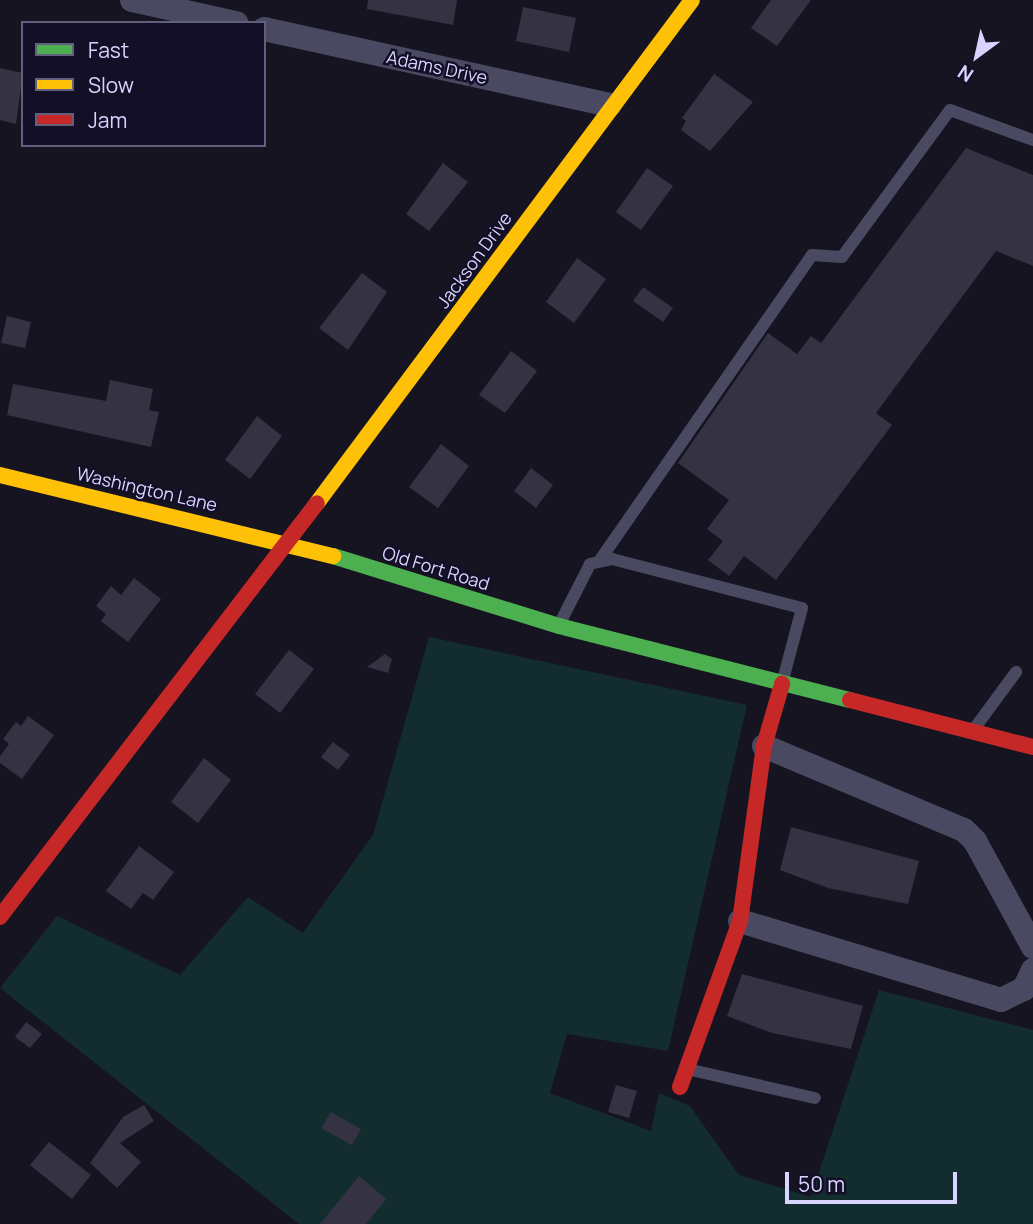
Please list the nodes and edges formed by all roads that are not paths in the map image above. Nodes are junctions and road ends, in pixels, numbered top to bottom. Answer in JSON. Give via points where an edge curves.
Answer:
{"nodes":[{"id":1,"x":132,"y":0,"type":"edge"},
{"id":2,"x":692,"y":0,"type":"edge"},
{"id":3,"x":227,"y":21,"type":"edge"},
{"id":4,"x":266,"y":29,"type":"edge"},
{"id":5,"x":610,"y":105,"type":"junction"},
{"id":6,"x":1033,"y":140,"type":"edge"},
{"id":7,"x":0,"y":475,"type":"edge"},
{"id":8,"x":285,"y":541,"type":"junction"},
{"id":9,"x":600,"y":560,"type":"junction"},
{"id":10,"x":559,"y":626,"type":"junction"},
{"id":11,"x":1016,"y":672,"type":"dead end"},
{"id":12,"x":782,"y":684,"type":"junction"},
{"id":13,"x":971,"y":733,"type":"junction"},
{"id":14,"x":764,"y":746,"type":"junction"},
{"id":15,"x":1033,"y":747,"type":"edge"},
{"id":16,"x":0,"y":917,"type":"edge"},
{"id":17,"x":740,"y":921,"type":"junction"},
{"id":18,"x":1033,"y":947,"type":"edge"},
{"id":19,"x":1033,"y":970,"type":"edge"},
{"id":20,"x":687,"y":1069,"type":"junction"},
{"id":21,"x":680,"y":1087,"type":"dead end"},
{"id":22,"x":815,"y":1098,"type":"dead end"}],
"edges":[{"from":1,"to":3,"type":"street"},
{"from":2,"to":5,"type":"main road","name":"Jackson Drive"},
{"from":4,"to":5,"type":"street","name":"Adams Drive"},
{"from":5,"to":8,"type":"main road","name":"Jackson Drive","via":[[396,400]]},
{"from":6,"to":9,"type":"lane","via":[[950,110],[842,257],[812,256]]},
{"from":7,"to":8,"type":"main road","name":"Washington Lane"},
{"from":8,"to":10,"type":"main road","name":"Old Fort Road"},
{"from":8,"to":16,"type":"main road"},
{"from":9,"to":10,"type":"lane","via":[[590,564]]},
{"from":9,"to":12,"type":"lane","via":[[612,559],[802,608]]},
{"from":10,"to":12,"type":"main road","name":"Old Fort Road"},
{"from":11,"to":13,"type":"lane"},
{"from":12,"to":13,"type":"main road","name":"Old Fort Road"},
{"from":12,"to":14,"type":"main road"},
{"from":13,"to":15,"type":"main road","name":"Old Fort Road"},
{"from":14,"to":17,"type":"main road"},
{"from":14,"to":18,"type":"street","via":[[964,830],[975,841]]},
{"from":17,"to":19,"type":"street","via":[[1000,1000],[1024,989]]},
{"from":17,"to":20,"type":"main road"},
{"from":20,"to":21,"type":"main road"},
{"from":20,"to":22,"type":"lane"}]}
